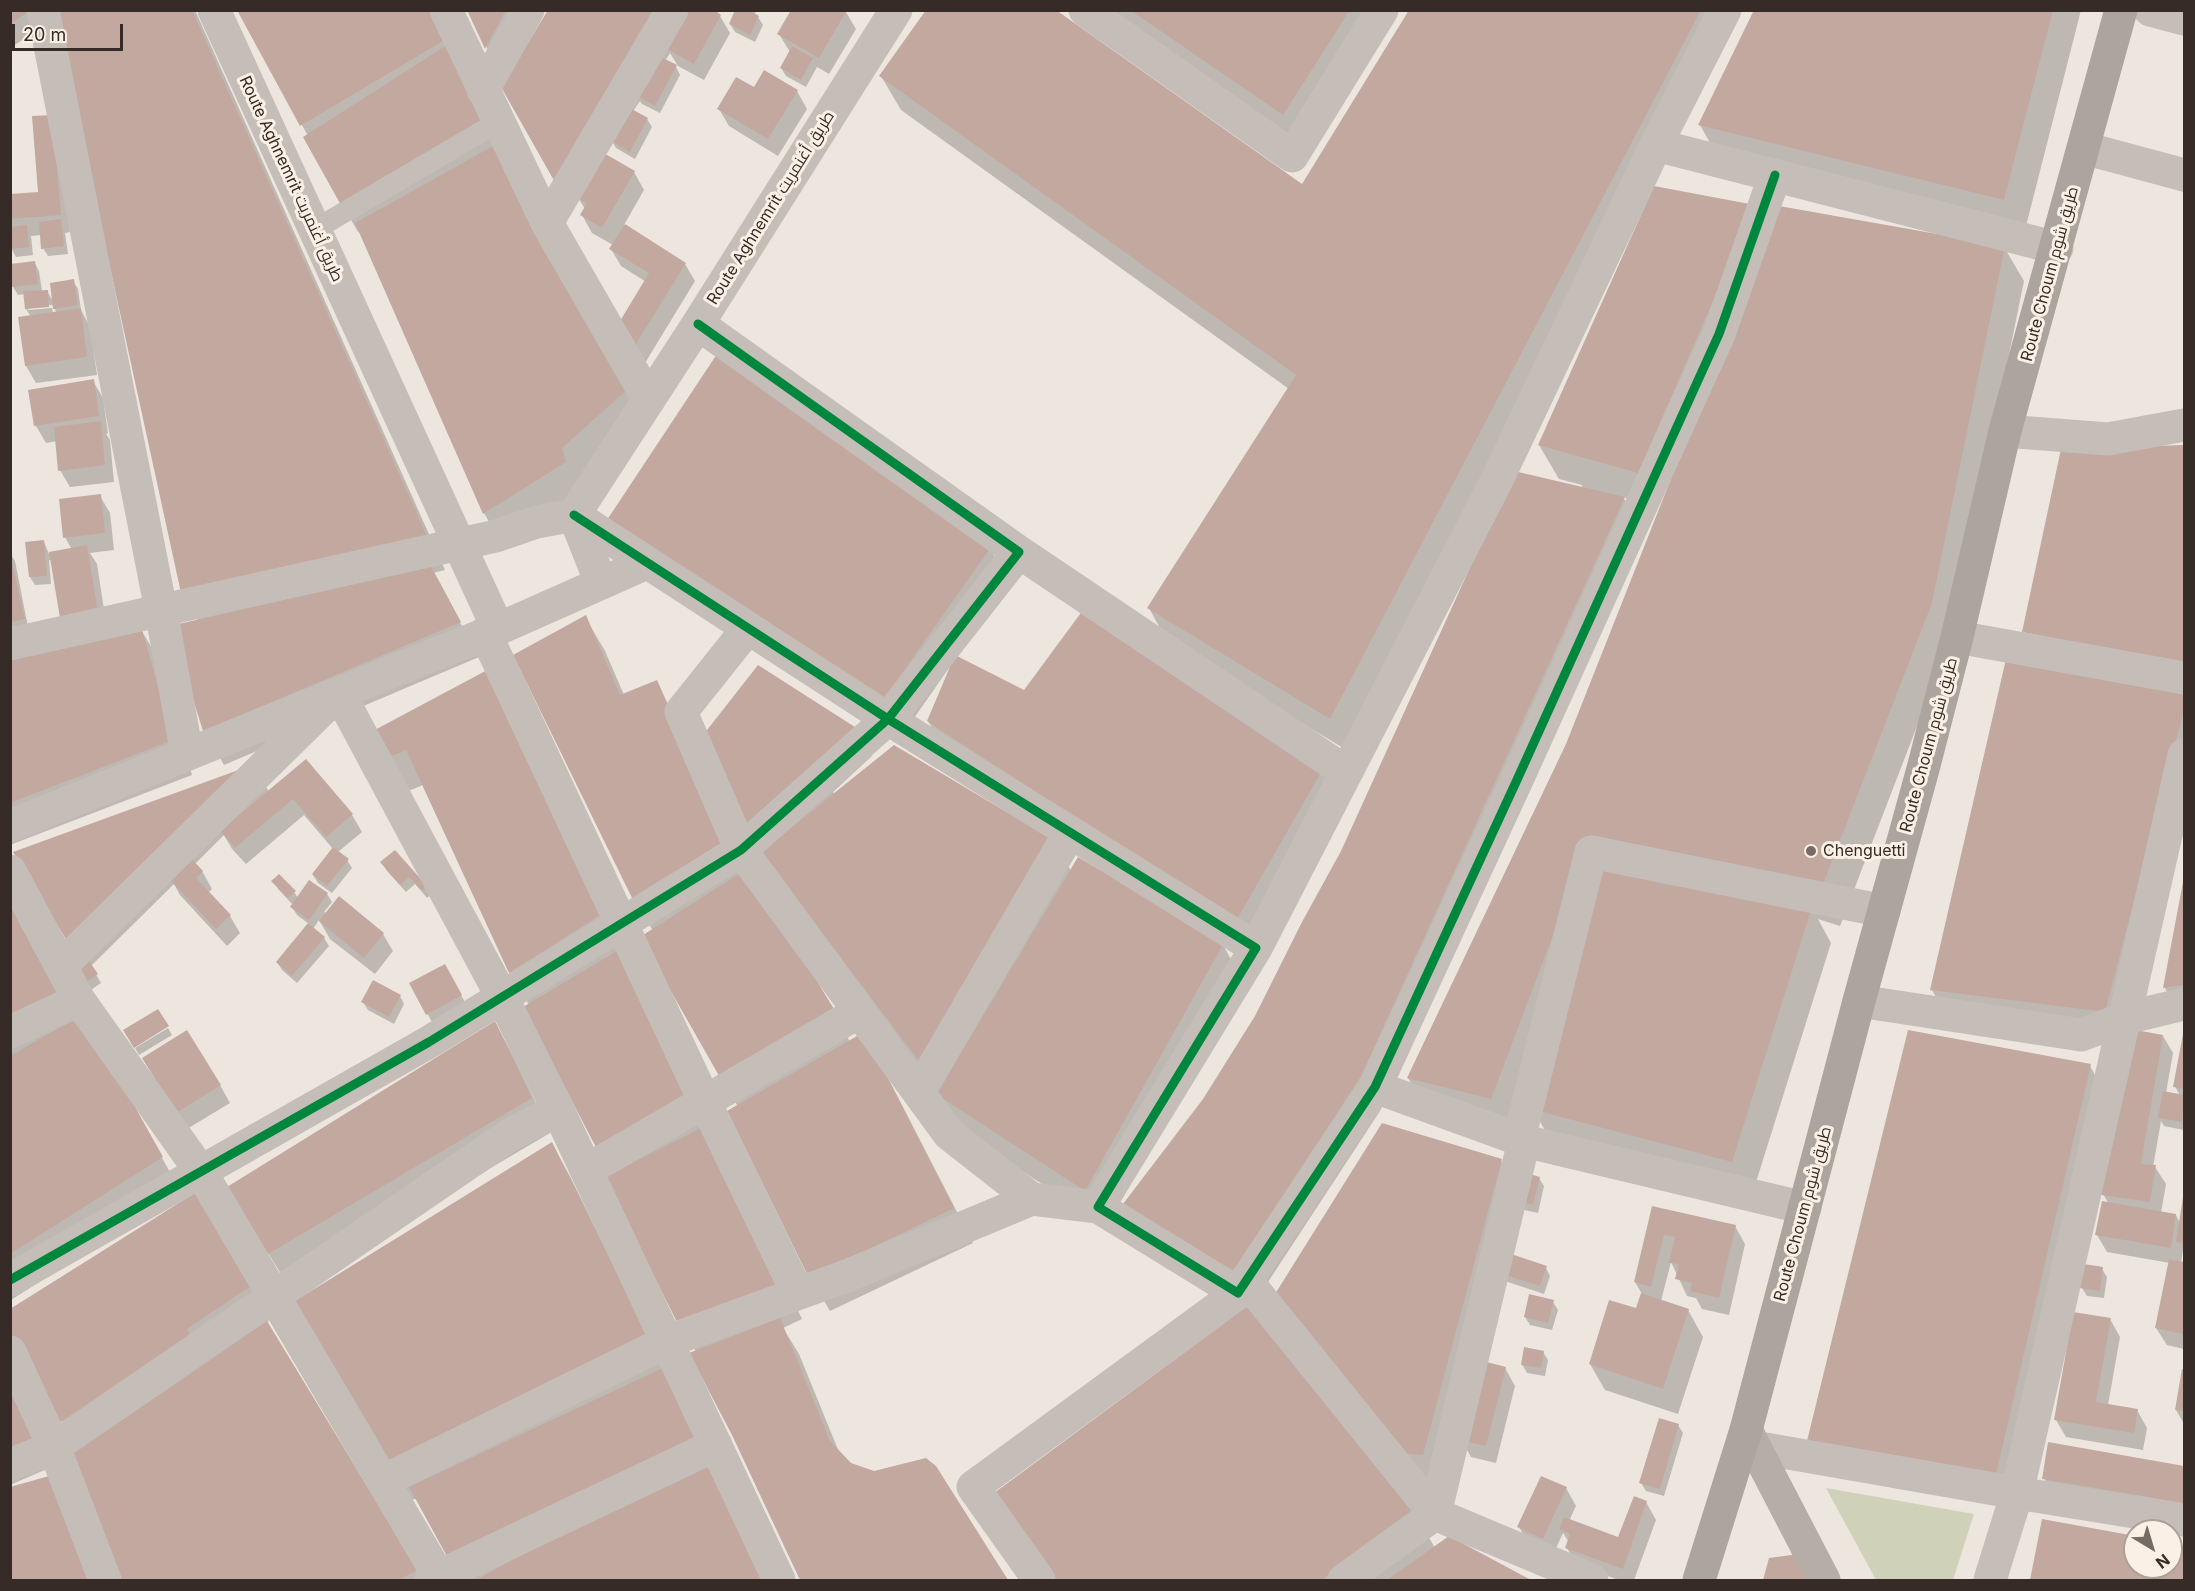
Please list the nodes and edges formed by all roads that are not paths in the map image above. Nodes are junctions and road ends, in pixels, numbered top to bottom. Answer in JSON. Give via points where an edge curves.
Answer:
{"nodes":[{"id":1,"x":43,"y":10,"type":"edge"},
{"id":2,"x":214,"y":10,"type":"edge"},
{"id":3,"x":446,"y":10,"type":"edge"},
{"id":4,"x":528,"y":10,"type":"edge"},
{"id":5,"x":672,"y":10,"type":"edge"},
{"id":6,"x":896,"y":10,"type":"edge"},
{"id":7,"x":1085,"y":10,"type":"edge"},
{"id":8,"x":1382,"y":10,"type":"edge"},
{"id":9,"x":1725,"y":10,"type":"edge"},
{"id":10,"x":2121,"y":10,"type":"edge"},
{"id":11,"x":2150,"y":10,"type":"edge"},
{"id":12,"x":2184,"y":19,"type":"edge"},
{"id":13,"x":483,"y":90,"type":"junction"},
{"id":14,"x":498,"y":122,"type":"junction"},
{"id":15,"x":1656,"y":145,"type":"junction"},
{"id":16,"x":2085,"y":148,"type":"junction"},
{"id":17,"x":1774,"y":175,"type":"junction"},
{"id":18,"x":2184,"y":175,"type":"edge"},
{"id":19,"x":547,"y":223,"type":"junction"},
{"id":20,"x":314,"y":230,"type":"junction"},
{"id":21,"x":2056,"y":248,"type":"junction"},
{"id":22,"x":698,"y":324,"type":"junction"},
{"id":23,"x":649,"y":400,"type":"junction"},
{"id":24,"x":2184,"y":425,"type":"edge"},
{"id":25,"x":2005,"y":431,"type":"junction"},
{"id":26,"x":574,"y":515,"type":"junction"},
{"id":27,"x":457,"y":544,"type":"junction"},
{"id":28,"x":1019,"y":552,"type":"junction"},
{"id":29,"x":647,"y":563,"type":"junction"},
{"id":30,"x":601,"y":583,"type":"junction"},
{"id":31,"x":161,"y":610,"type":"junction"},
{"id":32,"x":748,"y":628,"type":"junction"},
{"id":33,"x":491,"y":631,"type":"junction"},
{"id":34,"x":1957,"y":637,"type":"junction"},
{"id":35,"x":10,"y":644,"type":"edge"},
{"id":36,"x":2184,"y":678,"type":"edge"},
{"id":37,"x":339,"y":693,"type":"junction"},
{"id":38,"x":888,"y":719,"type":"junction"},
{"id":39,"x":187,"y":754,"type":"junction"},
{"id":40,"x":2184,"y":755,"type":"edge"},
{"id":41,"x":1346,"y":772,"type":"junction"},
{"id":42,"x":10,"y":826,"type":"edge"},
{"id":43,"x":1070,"y":832,"type":"junction"},
{"id":44,"x":741,"y":850,"type":"junction"},
{"id":45,"x":10,"y":871,"type":"edge"},
{"id":46,"x":1884,"y":911,"type":"junction"},
{"id":47,"x":622,"y":924,"type":"junction"},
{"id":48,"x":1256,"y":948,"type":"junction"},
{"id":49,"x":61,"y":966,"type":"junction"},
{"id":50,"x":502,"y":997,"type":"junction"},
{"id":51,"x":79,"y":1000,"type":"junction"},
{"id":52,"x":1859,"y":1001,"type":"junction"},
{"id":53,"x":2184,"y":1004,"type":"edge"},
{"id":54,"x":859,"y":1012,"type":"junction"},
{"id":55,"x":2126,"y":1018,"type":"junction"},
{"id":56,"x":10,"y":1032,"type":"edge"},
{"id":57,"x":1375,"y":1087,"type":"junction"},
{"id":58,"x":919,"y":1092,"type":"junction"},
{"id":59,"x":704,"y":1100,"type":"junction"},
{"id":60,"x":558,"y":1110,"type":"junction"},
{"id":61,"x":1522,"y":1140,"type":"junction"},
{"id":62,"x":587,"y":1170,"type":"junction"},
{"id":63,"x":201,"y":1172,"type":"junction"},
{"id":64,"x":1032,"y":1199,"type":"junction"},
{"id":65,"x":1098,"y":1208,"type":"junction"},
{"id":66,"x":1805,"y":1208,"type":"junction"},
{"id":67,"x":10,"y":1280,"type":"edge"},
{"id":68,"x":1242,"y":1287,"type":"junction"},
{"id":69,"x":797,"y":1292,"type":"junction"},
{"id":70,"x":275,"y":1296,"type":"junction"},
{"id":71,"x":668,"y":1341,"type":"junction"},
{"id":72,"x":10,"y":1352,"type":"edge"},
{"id":73,"x":1750,"y":1439,"type":"junction"},
{"id":74,"x":716,"y":1445,"type":"junction"},
{"id":75,"x":54,"y":1447,"type":"junction"},
{"id":76,"x":10,"y":1465,"type":"edge"},
{"id":77,"x":383,"y":1481,"type":"junction"},
{"id":78,"x":2017,"y":1493,"type":"junction"},
{"id":79,"x":1435,"y":1514,"type":"junction"},
{"id":80,"x":2184,"y":1520,"type":"edge"},
{"id":81,"x":437,"y":1579,"type":"edge"},
{"id":82,"x":105,"y":1581,"type":"edge"},
{"id":83,"x":779,"y":1581,"type":"edge"},
{"id":84,"x":1039,"y":1581,"type":"edge"},
{"id":85,"x":1344,"y":1581,"type":"edge"},
{"id":86,"x":1592,"y":1581,"type":"edge"},
{"id":87,"x":1699,"y":1581,"type":"edge"},
{"id":88,"x":1824,"y":1581,"type":"edge"},
{"id":89,"x":1990,"y":1581,"type":"edge"}],
"edges":[{"from":1,"to":31,"type":"street"},
{"from":2,"to":20,"type":"street","name":"Route Aghnemrit طريق أغنمريت"},
{"from":3,"to":13,"type":"street"},
{"from":4,"to":13,"type":"street"},
{"from":5,"to":19,"type":"street"},
{"from":6,"to":22,"type":"street","name":"Route Aghnemrit طريق أغنمريت"},
{"from":7,"to":8,"type":"street","via":[[1292,156]]},
{"from":9,"to":15,"type":"street"},
{"from":10,"to":16,"type":"highway","name":"Route Choum طريق شوم"},
{"from":11,"to":12,"type":"street"},
{"from":13,"to":14,"type":"street"},
{"from":14,"to":19,"type":"street"},
{"from":14,"to":20,"type":"lane"},
{"from":15,"to":17,"type":"street"},
{"from":15,"to":41,"type":"street","via":[[1498,478]]},
{"from":16,"to":18,"type":"street"},
{"from":16,"to":21,"type":"highway","name":"Route Choum طريق شوم"},
{"from":17,"to":21,"type":"street"},
{"from":17,"to":57,"type":"street","via":[[1719,334]]},
{"from":19,"to":23,"type":"street"},
{"from":20,"to":27,"type":"street","name":"Route Aghnemrit طريق أغنمريت"},
{"from":21,"to":25,"type":"highway","name":"Route Choum طريق شوم"},
{"from":22,"to":23,"type":"street","name":"Route Aghnemrit طريق أغنمريت"},
{"from":22,"to":28,"type":"street"},
{"from":23,"to":26,"type":"street","name":"Route Aghnemrit طريق أغنمريت"},
{"from":24,"to":25,"type":"street","via":[[2108,439]]},
{"from":25,"to":34,"type":"highway","name":"Route Choum طريق شوم"},
{"from":26,"to":27,"type":"street"},
{"from":26,"to":29,"type":"street"},
{"from":26,"to":30,"type":"street"},
{"from":27,"to":31,"type":"street"},
{"from":27,"to":33,"type":"street","name":"Route Aghnemrit طريق أغنمريت"},
{"from":28,"to":38,"type":"street"},
{"from":28,"to":41,"type":"street"},
{"from":29,"to":30,"type":"street"},
{"from":29,"to":32,"type":"street"},
{"from":30,"to":33,"type":"street"},
{"from":31,"to":35,"type":"street"},
{"from":31,"to":39,"type":"street"},
{"from":32,"to":38,"type":"street"},
{"from":32,"to":44,"type":"street","via":[[681,712]]},
{"from":33,"to":37,"type":"street"},
{"from":33,"to":47,"type":"street","name":"Route Aghnemrit طريق أغنمريت"},
{"from":34,"to":36,"type":"street"},
{"from":34,"to":46,"type":"highway","name":"Route Choum طريق شوم"},
{"from":37,"to":39,"type":"street"},
{"from":37,"to":49,"type":"street"},
{"from":37,"to":50,"type":"street"},
{"from":38,"to":43,"type":"street"},
{"from":38,"to":44,"type":"street"},
{"from":39,"to":42,"type":"street"},
{"from":40,"to":55,"type":"street"},
{"from":41,"to":48,"type":"street"},
{"from":43,"to":48,"type":"street"},
{"from":43,"to":58,"type":"street"},
{"from":44,"to":47,"type":"street"},
{"from":44,"to":54,"type":"street"},
{"from":45,"to":49,"type":"street"},
{"from":46,"to":52,"type":"highway","name":"Route Choum طريق شوم"},
{"from":46,"to":61,"type":"street","via":[[1591,852]]},
{"from":47,"to":50,"type":"street"},
{"from":47,"to":59,"type":"street","name":"Route Aghnemrit طريق أغنمريت"},
{"from":48,"to":65,"type":"street"},
{"from":49,"to":51,"type":"street"},
{"from":50,"to":60,"type":"street"},
{"from":50,"to":63,"type":"street"},
{"from":51,"to":56,"type":"street"},
{"from":51,"to":63,"type":"street"},
{"from":52,"to":55,"type":"street","via":[[2081,1035]]},
{"from":52,"to":66,"type":"highway","name":"Route Choum طريق شوم"},
{"from":53,"to":55,"type":"street"},
{"from":54,"to":58,"type":"street"},
{"from":54,"to":59,"type":"street"},
{"from":55,"to":78,"type":"street"},
{"from":57,"to":61,"type":"street"},
{"from":57,"to":68,"type":"street"},
{"from":58,"to":64,"type":"street","via":[[949,1134]]},
{"from":59,"to":62,"type":"street"},
{"from":59,"to":69,"type":"street","name":"Route Aghnemrit طريق أغنمريت"},
{"from":60,"to":62,"type":"street"},
{"from":60,"to":70,"type":"street","via":[[511,1134]]},
{"from":61,"to":66,"type":"street"},
{"from":61,"to":79,"type":"street"},
{"from":62,"to":71,"type":"street"},
{"from":63,"to":67,"type":"street"},
{"from":63,"to":70,"type":"street"},
{"from":64,"to":65,"type":"street"},
{"from":64,"to":69,"type":"street","via":[[849,1275]]},
{"from":65,"to":68,"type":"street"},
{"from":66,"to":73,"type":"highway","name":"Route Choum طريق شوم"},
{"from":68,"to":79,"type":"street"},
{"from":68,"to":84,"type":"street","via":[[973,1487]]},
{"from":69,"to":71,"type":"street"},
{"from":70,"to":75,"type":"street"},
{"from":70,"to":77,"type":"street"},
{"from":71,"to":74,"type":"street"},
{"from":71,"to":77,"type":"street"},
{"from":72,"to":75,"type":"street"},
{"from":73,"to":78,"type":"street"},
{"from":73,"to":87,"type":"highway","name":"Route Choum طريق شوم"},
{"from":73,"to":88,"type":"street"},
{"from":74,"to":81,"type":"street"},
{"from":74,"to":83,"type":"street"},
{"from":75,"to":76,"type":"street"},
{"from":75,"to":82,"type":"street"},
{"from":77,"to":81,"type":"street"},
{"from":78,"to":80,"type":"street"},
{"from":78,"to":89,"type":"street"},
{"from":79,"to":85,"type":"street"},
{"from":79,"to":86,"type":"street"}]}
